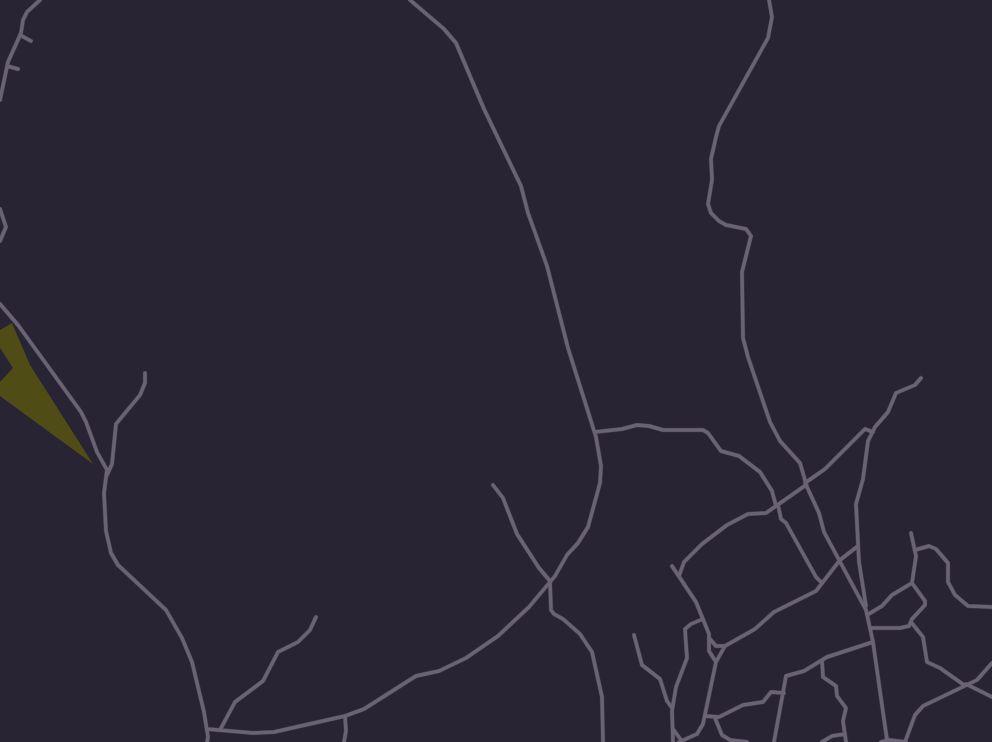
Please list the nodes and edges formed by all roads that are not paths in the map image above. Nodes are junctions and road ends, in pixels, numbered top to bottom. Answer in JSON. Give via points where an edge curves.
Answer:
{"nodes":[{"id":1,"x":40,"y":0,"type":"edge"},
{"id":2,"x":410,"y":0,"type":"edge"},
{"id":3,"x":769,"y":0,"type":"edge"},
{"id":4,"x":20,"y":35,"type":"junction"},
{"id":5,"x":31,"y":41,"type":"dead end"},
{"id":6,"x":7,"y":66,"type":"junction"},
{"id":7,"x":18,"y":68,"type":"dead end"},
{"id":8,"x":0,"y":100,"type":"edge"},
{"id":9,"x":0,"y":209,"type":"edge"},
{"id":10,"x":0,"y":241,"type":"edge"},
{"id":11,"x":0,"y":304,"type":"edge"},
{"id":12,"x":145,"y":373,"type":"dead end"},
{"id":13,"x":921,"y":378,"type":"dead end"},
{"id":14,"x":595,"y":432,"type":"junction"},
{"id":15,"x":873,"y":432,"type":"junction"},
{"id":16,"x":107,"y":476,"type":"junction"},
{"id":17,"x":493,"y":484,"type":"dead end"},
{"id":18,"x":806,"y":484,"type":"junction"},
{"id":19,"x":777,"y":505,"type":"junction"},
{"id":20,"x":911,"y":533,"type":"dead end"},
{"id":21,"x":858,"y":546,"type":"junction"},
{"id":22,"x":915,"y":550,"type":"junction"},
{"id":23,"x":840,"y":560,"type":"junction"},
{"id":24,"x":672,"y":566,"type":"dead end"},
{"id":25,"x":679,"y":576,"type":"junction"},
{"id":26,"x":550,"y":581,"type":"junction"},
{"id":27,"x":822,"y":583,"type":"junction"},
{"id":28,"x":912,"y":583,"type":"junction"},
{"id":29,"x":992,"y":607,"type":"edge"},
{"id":30,"x":866,"y":610,"type":"junction"},
{"id":31,"x":867,"y":615,"type":"junction"},
{"id":32,"x":316,"y":617,"type":"dead end"},
{"id":33,"x":703,"y":619,"type":"junction"},
{"id":34,"x":911,"y":622,"type":"junction"},
{"id":35,"x":870,"y":628,"type":"junction"},
{"id":36,"x":634,"y":635,"type":"dead end"},
{"id":37,"x":709,"y":638,"type":"junction"},
{"id":38,"x":873,"y":642,"type":"junction"},
{"id":39,"x":725,"y":646,"type":"junction"},
{"id":40,"x":822,"y":660,"type":"junction"},
{"id":41,"x":716,"y":662,"type":"junction"},
{"id":42,"x":992,"y":663,"type":"edge"},
{"id":43,"x":965,"y":684,"type":"junction"},
{"id":44,"x":784,"y":693,"type":"junction"},
{"id":45,"x":992,"y":697,"type":"edge"},
{"id":46,"x":672,"y":708,"type":"junction"},
{"id":47,"x":345,"y":716,"type":"junction"},
{"id":48,"x":705,"y":716,"type":"junction"},
{"id":49,"x":715,"y":718,"type":"junction"},
{"id":50,"x":672,"y":726,"type":"junction"},
{"id":51,"x":208,"y":729,"type":"junction"},
{"id":52,"x":220,"y":730,"type":"junction"},
{"id":53,"x":845,"y":734,"type":"junction"},
{"id":54,"x":887,"y":740,"type":"junction"},
{"id":55,"x":680,"y":741,"type":"edge"},
{"id":56,"x":207,"y":742,"type":"edge"},
{"id":57,"x":344,"y":742,"type":"edge"},
{"id":58,"x":603,"y":742,"type":"edge"},
{"id":59,"x":673,"y":742,"type":"edge"},
{"id":60,"x":747,"y":742,"type":"edge"},
{"id":61,"x":774,"y":742,"type":"edge"},
{"id":62,"x":822,"y":742,"type":"edge"},
{"id":63,"x":846,"y":742,"type":"edge"},
{"id":64,"x":881,"y":742,"type":"edge"},
{"id":65,"x":906,"y":742,"type":"edge"}],
"edges":[{"from":1,"to":4,"type":"street","via":[[27,12]]},
{"from":2,"to":14,"type":"street","via":[[444,29],[456,43],[521,186]]},
{"from":3,"to":18,"type":"street","via":[[772,17],[768,38],[719,126],[711,159],[712,180],[708,204],[711,213],[719,221],[746,229],[751,236],[742,272],[743,338],[770,422],[780,441],[800,463]]},
{"from":4,"to":5,"type":"street"},
{"from":4,"to":6,"type":"street"},
{"from":6,"to":7,"type":"street"},
{"from":6,"to":8,"type":"street"},
{"from":9,"to":10,"type":"street","via":[[6,227]]},
{"from":11,"to":16,"type":"street","via":[[81,412],[107,470]]},
{"from":12,"to":16,"type":"street","via":[[145,383],[140,395],[116,424],[112,464]]},
{"from":13,"to":15,"type":"street","via":[[915,385],[896,393],[888,412]]},
{"from":14,"to":19,"type":"street","via":[[644,425],[663,430],[705,431],[721,451],[739,456],[760,472]]},
{"from":14,"to":26,"type":"street","via":[[601,466],[600,483],[588,527]]},
{"from":15,"to":18,"type":"street","via":[[865,430]]},
{"from":15,"to":21,"type":"street","via":[[867,446],[863,479],[856,504]]},
{"from":16,"to":51,"type":"street","via":[[104,493],[106,531],[111,553],[118,565],[172,617],[192,662]]},
{"from":17,"to":26,"type":"street","via":[[503,498],[517,534]]},
{"from":18,"to":19,"type":"street"},
{"from":18,"to":23,"type":"street","via":[[824,532]]},
{"from":19,"to":25,"type":"street","via":[[766,513],[748,514],[727,525],[684,562]]},
{"from":19,"to":27,"type":"street","via":[[782,519],[816,578]]},
{"from":20,"to":22,"type":"street"},
{"from":21,"to":23,"type":"street"},
{"from":21,"to":30,"type":"street"},
{"from":22,"to":28,"type":"street"},
{"from":22,"to":29,"type":"street","via":[[928,546],[936,549],[948,564],[948,582],[955,595],[968,606]]},
{"from":23,"to":27,"type":"street"},
{"from":23,"to":30,"type":"street"},
{"from":24,"to":25,"type":"street"},
{"from":25,"to":33,"type":"street","via":[[696,602]]},
{"from":26,"to":47,"type":"street","via":[[516,621],[482,648],[439,670],[416,676],[364,709]]},
{"from":26,"to":58,"type":"street","via":[[551,610],[580,634],[592,652],[602,697]]},
{"from":27,"to":39,"type":"street","via":[[816,591],[774,612],[755,629]]},
{"from":28,"to":31,"type":"street"},
{"from":28,"to":34,"type":"street","via":[[925,604]]},
{"from":30,"to":31,"type":"street"},
{"from":31,"to":35,"type":"street"},
{"from":32,"to":52,"type":"street","via":[[310,630],[298,642],[278,652],[263,681],[235,702]]},
{"from":33,"to":37,"type":"street"},
{"from":33,"to":46,"type":"street","via":[[685,629],[687,658],[676,687]]},
{"from":34,"to":35,"type":"street","via":[[909,626],[900,628]]},
{"from":34,"to":43,"type":"street","via":[[923,637],[927,662]]},
{"from":35,"to":38,"type":"street"},
{"from":36,"to":46,"type":"street","via":[[642,665],[660,679]]},
{"from":37,"to":39,"type":"street","via":[[716,646]]},
{"from":37,"to":41,"type":"street","via":[[709,651]]},
{"from":38,"to":40,"type":"street"},
{"from":38,"to":54,"type":"street"},
{"from":39,"to":41,"type":"street"},
{"from":40,"to":44,"type":"street","via":[[804,671],[786,676]]},
{"from":40,"to":53,"type":"street","via":[[823,677],[836,686],[837,696],[846,708]]},
{"from":41,"to":48,"type":"street"},
{"from":42,"to":43,"type":"street","via":[[977,680]]},
{"from":43,"to":45,"type":"street"},
{"from":43,"to":65,"type":"street","via":[[923,706],[915,715]]},
{"from":44,"to":49,"type":"street","via":[[772,692],[763,702],[743,705]]},
{"from":44,"to":61,"type":"street"},
{"from":46,"to":50,"type":"street"},
{"from":47,"to":52,"type":"street","via":[[274,732]]},
{"from":47,"to":57,"type":"street"},
{"from":48,"to":49,"type":"street"},
{"from":48,"to":55,"type":"street","via":[[697,734]]},
{"from":49,"to":60,"type":"street","via":[[726,738]]},
{"from":50,"to":55,"type":"street"},
{"from":50,"to":59,"type":"street"},
{"from":51,"to":52,"type":"street"},
{"from":51,"to":56,"type":"street"},
{"from":53,"to":62,"type":"street","via":[[832,736]]},
{"from":53,"to":63,"type":"street"},
{"from":54,"to":64,"type":"street"},
{"from":54,"to":65,"type":"street"}]}
